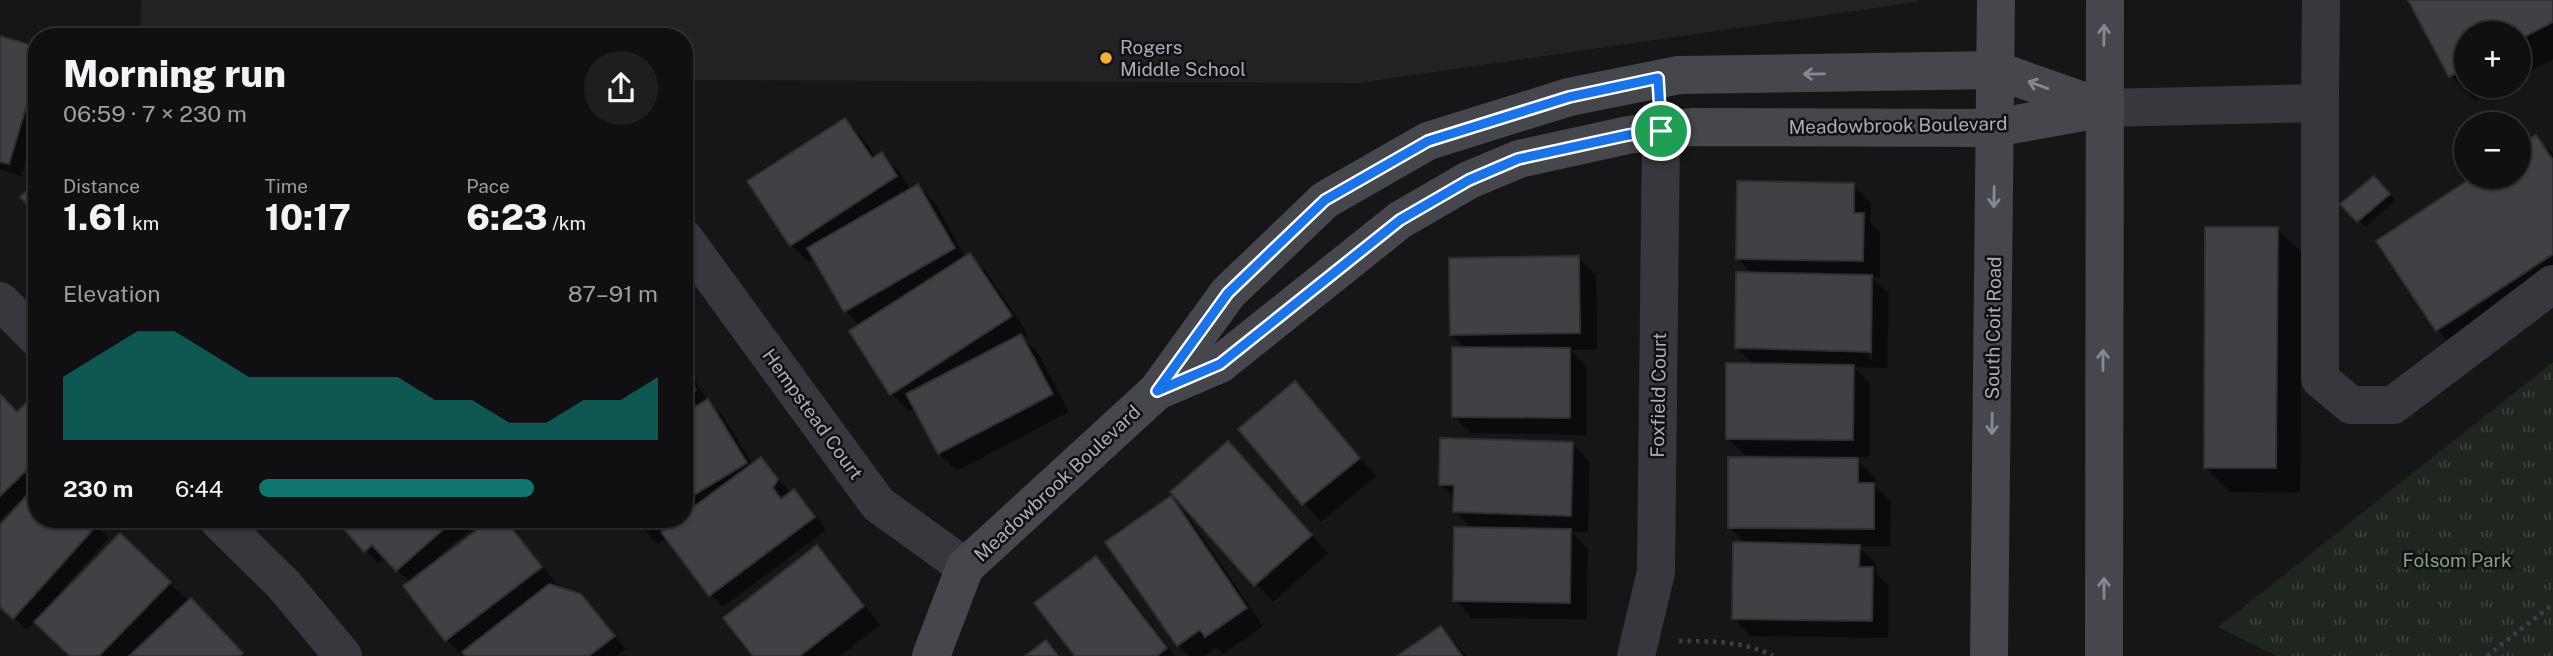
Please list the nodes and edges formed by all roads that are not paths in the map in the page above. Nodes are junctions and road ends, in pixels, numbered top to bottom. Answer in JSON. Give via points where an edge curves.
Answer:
{"nodes":[{"id":1,"x":1996,"y":0,"type":"edge"},
{"id":2,"x":2105,"y":0,"type":"edge"},
{"id":3,"x":2321,"y":0,"type":"edge"},
{"id":4,"x":1995,"y":70,"type":"junction"},
{"id":5,"x":1658,"y":78,"type":"junction"},
{"id":6,"x":2320,"y":103,"type":"junction"},
{"id":7,"x":2103,"y":108,"type":"junction"},
{"id":8,"x":1994,"y":128,"type":"junction"},
{"id":9,"x":1661,"y":131,"type":"junction"},
{"id":10,"x":693,"y":250,"type":"edge"},
{"id":11,"x":2553,"y":284,"type":"edge"},
{"id":12,"x":0,"y":301,"type":"edge"},
{"id":13,"x":28,"y":329,"type":"edge"},
{"id":14,"x":1157,"y":391,"type":"junction"},
{"id":15,"x":226,"y":528,"type":"edge"},
{"id":16,"x":965,"y":568,"type":"junction"},
{"id":17,"x":1638,"y":648,"type":"edge"},
{"id":18,"x":343,"y":656,"type":"edge"},
{"id":19,"x":931,"y":656,"type":"edge"},
{"id":20,"x":1989,"y":656,"type":"edge"},
{"id":21,"x":2104,"y":656,"type":"edge"}],
"edges":[{"from":1,"to":4,"type":"street","name":"South Coit Road"},
{"from":7,"to":2,"type":"street","one_way":true},
{"from":3,"to":6,"type":"street"},
{"from":4,"to":5,"type":"street","name":"Meadowbrook Boulevard","one_way":true},
{"from":7,"to":4,"type":"street","name":"Meadowbrook Boulevard","one_way":true},
{"from":4,"to":8,"type":"street","name":"South Coit Road"},
{"from":5,"to":9,"type":"street"},
{"from":5,"to":14,"type":"street","name":"Meadowbrook Boulevard","via":[[1569,97],[1428,141],[1325,200],[1228,293]]},
{"from":6,"to":7,"type":"street"},
{"from":6,"to":11,"type":"street","via":[[2320,379],[2351,405],[2393,405]]},
{"from":7,"to":8,"type":"street","name":"Meadowbrook Boulevard"},
{"from":21,"to":7,"type":"street","one_way":true},
{"from":8,"to":9,"type":"street","name":"Meadowbrook Boulevard","via":[[1759,126]]},
{"from":8,"to":20,"type":"street","name":"South Coit Road","one_way":true},
{"from":9,"to":14,"type":"street","name":"Meadowbrook Boulevard","via":[[1518,159],[1469,180],[1400,220],[1220,364]]},
{"from":9,"to":17,"type":"street","name":"Foxfield Court","via":[[1656,572]]},
{"from":10,"to":16,"type":"street","name":"Hempstead Court","via":[[878,504]]},
{"from":12,"to":13,"type":"street"},
{"from":14,"to":16,"type":"street","name":"Meadowbrook Boulevard"},
{"from":15,"to":18,"type":"street","via":[[284,585]]},
{"from":16,"to":19,"type":"street","name":"Meadowbrook Boulevard"}]}
